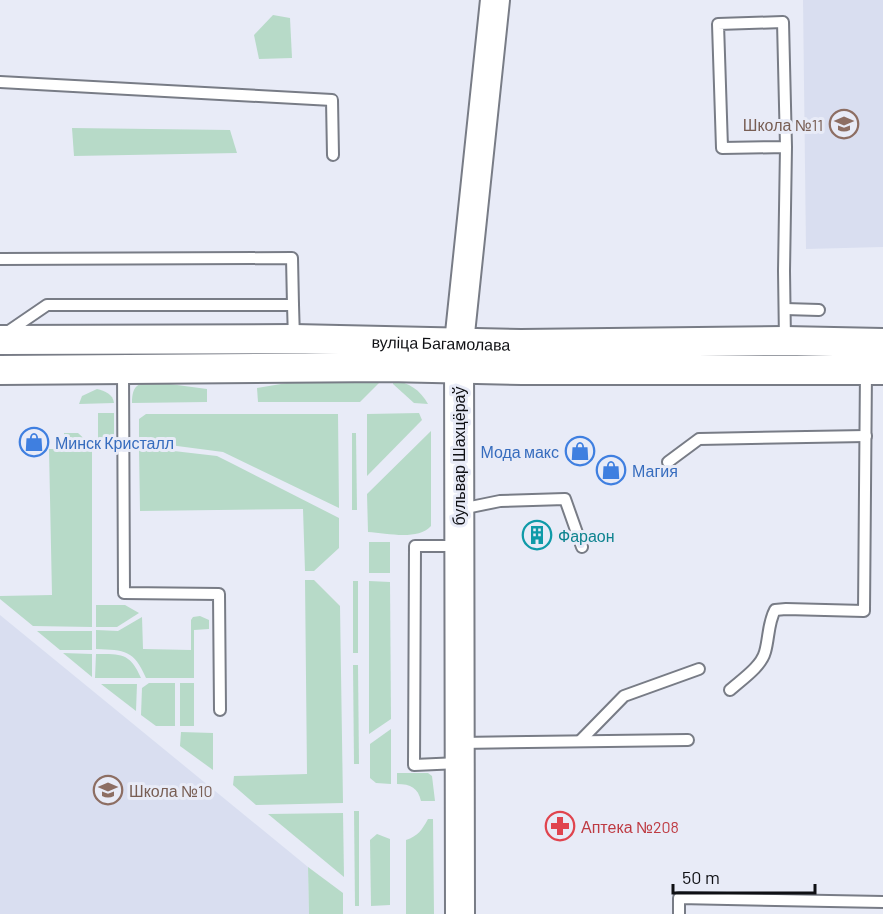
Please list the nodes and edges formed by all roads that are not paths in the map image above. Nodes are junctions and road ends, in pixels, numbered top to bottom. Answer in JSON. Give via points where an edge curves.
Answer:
{"nodes":[{"id":1,"x":495,"y":0,"type":"edge"},
{"id":2,"x":0,"y":82,"type":"edge"},
{"id":3,"x":786,"y":147,"type":"junction"},
{"id":4,"x":333,"y":155,"type":"dead end"},
{"id":5,"x":0,"y":259,"type":"edge"},
{"id":6,"x":293,"y":305,"type":"junction"},
{"id":7,"x":784,"y":309,"type":"junction"},
{"id":8,"x":819,"y":310,"type":"dead end"},
{"id":9,"x":0,"y":338,"type":"edge"},
{"id":10,"x":294,"y":339,"type":"junction"},
{"id":11,"x":785,"y":341,"type":"junction"},
{"id":12,"x":883,"y":343,"type":"edge"},
{"id":13,"x":459,"y":356,"type":"junction"},
{"id":14,"x":0,"y":370,"type":"edge"},
{"id":15,"x":123,"y":370,"type":"junction"},
{"id":16,"x":785,"y":370,"type":"junction"},
{"id":17,"x":874,"y":370,"type":"edge"},
{"id":18,"x":866,"y":436,"type":"junction"},
{"id":19,"x":668,"y":462,"type":"dead end"},
{"id":20,"x":458,"y":510,"type":"junction"},
{"id":21,"x":458,"y":546,"type":"junction"},
{"id":22,"x":582,"y":547,"type":"dead end"},
{"id":23,"x":699,"y":669,"type":"dead end"},
{"id":24,"x":730,"y":690,"type":"dead end"},
{"id":25,"x":220,"y":710,"type":"dead end"},
{"id":26,"x":688,"y":740,"type":"dead end"},
{"id":27,"x":581,"y":741,"type":"junction"},
{"id":28,"x":460,"y":753,"type":"junction"},
{"id":29,"x":883,"y":902,"type":"edge"},
{"id":30,"x":460,"y":914,"type":"edge"},
{"id":31,"x":679,"y":914,"type":"edge"}],
"edges":[{"from":1,"to":13,"type":"main road","name":"бульвар Шахцёраў"},
{"from":2,"to":4,"type":"lane","via":[[332,100]]},
{"from":3,"to":3,"type":"lane","via":[[783,22],[718,24],[722,148]]},
{"from":3,"to":7,"type":"lane"},
{"from":5,"to":6,"type":"lane","via":[[292,258]]},
{"from":6,"to":9,"type":"lane","via":[[47,304]]},
{"from":6,"to":10,"type":"lane"},
{"from":7,"to":8,"type":"lane"},
{"from":7,"to":11,"type":"lane"},
{"from":9,"to":10,"type":"main road","name":"вуліца Багамолава"},
{"from":10,"to":13,"type":"main road","name":"вуліца Багамолава"},
{"from":11,"to":12,"type":"main road","name":"вуліца Багамолава"},
{"from":11,"to":13,"type":"main road","name":"вуліца Багамолава","via":[[521,344]]},
{"from":11,"to":16,"type":"main road"},
{"from":13,"to":15,"type":"main road","name":"вуліца Багамолава","via":[[388,367]]},
{"from":13,"to":16,"type":"main road","name":"вуліца Багамолава"},
{"from":13,"to":20,"type":"main road","name":"бульвар Шахцёраў"},
{"from":14,"to":15,"type":"main road","name":"вуліца Багамолава"},
{"from":15,"to":25,"type":"lane","via":[[124,593],[219,594]]},
{"from":16,"to":17,"type":"main road","name":"вуліца Багамолава"},
{"from":17,"to":18,"type":"lane"},
{"from":18,"to":19,"type":"lane","via":[[699,439]]},
{"from":18,"to":24,"type":"lane","via":[[864,611],[775,610],[764,655]]},
{"from":20,"to":21,"type":"main road","name":"бульвар Шахцёраў"},
{"from":20,"to":22,"type":"lane","via":[[500,501],[565,499]]},
{"from":21,"to":28,"type":"main road","name":"бульвар Шахцёраў"},
{"from":21,"to":28,"type":"lane","via":[[415,546],[414,765]]},
{"from":23,"to":27,"type":"lane","via":[[624,696]]},
{"from":26,"to":27,"type":"lane"},
{"from":27,"to":28,"type":"lane"},
{"from":28,"to":30,"type":"main road","name":"бульвар Шахцёраў"},
{"from":29,"to":31,"type":"lane","via":[[679,898]]}]}
